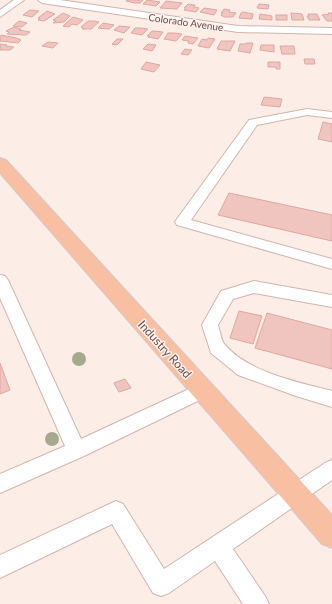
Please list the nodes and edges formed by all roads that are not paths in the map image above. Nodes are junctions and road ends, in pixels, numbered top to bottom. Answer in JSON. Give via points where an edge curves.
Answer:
{"nodes":[{"id":1,"x":20,"y":0,"type":"edge"},
{"id":2,"x":42,"y":0,"type":"edge"},
{"id":3,"x":0,"y":14,"type":"edge"},
{"id":4,"x":332,"y":30,"type":"edge"},
{"id":5,"x":332,"y":114,"type":"edge"},
{"id":6,"x":0,"y":163,"type":"edge"},
{"id":7,"x":332,"y":264,"type":"edge"},
{"id":8,"x":0,"y":280,"type":"edge"},
{"id":9,"x":332,"y":301,"type":"edge"},
{"id":10,"x":202,"y":391,"type":"junction"},
{"id":11,"x":332,"y":399,"type":"edge"},
{"id":12,"x":77,"y":450,"type":"junction"},
{"id":13,"x":332,"y":469,"type":"edge"},
{"id":14,"x":0,"y":484,"type":"edge"},
{"id":15,"x":295,"y":495,"type":"junction"},
{"id":16,"x":332,"y":535,"type":"edge"},
{"id":17,"x":218,"y":547,"type":"junction"},
{"id":18,"x":0,"y":568,"type":"edge"},
{"id":19,"x":257,"y":604,"type":"edge"}],
"edges":[{"from":1,"to":3,"type":"street"},
{"from":2,"to":4,"type":"street","name":"Colorado Avenue","via":[[238,29]]},
{"from":5,"to":7,"type":"street","via":[[307,112],[253,122],[182,222]]},
{"from":6,"to":10,"type":"main road","name":"Industry Road"},
{"from":8,"to":12,"type":"street"},
{"from":9,"to":11,"type":"street","via":[[254,287],[227,295],[210,326],[217,348],[244,370]]},
{"from":10,"to":12,"type":"street"},
{"from":10,"to":15,"type":"main road","name":"Industry Road"},
{"from":12,"to":14,"type":"street"},
{"from":13,"to":15,"type":"street"},
{"from":15,"to":16,"type":"main road","name":"Industry Road"},
{"from":15,"to":17,"type":"street"},
{"from":17,"to":18,"type":"street","via":[[161,585],[116,511]]},
{"from":17,"to":19,"type":"street"}]}
